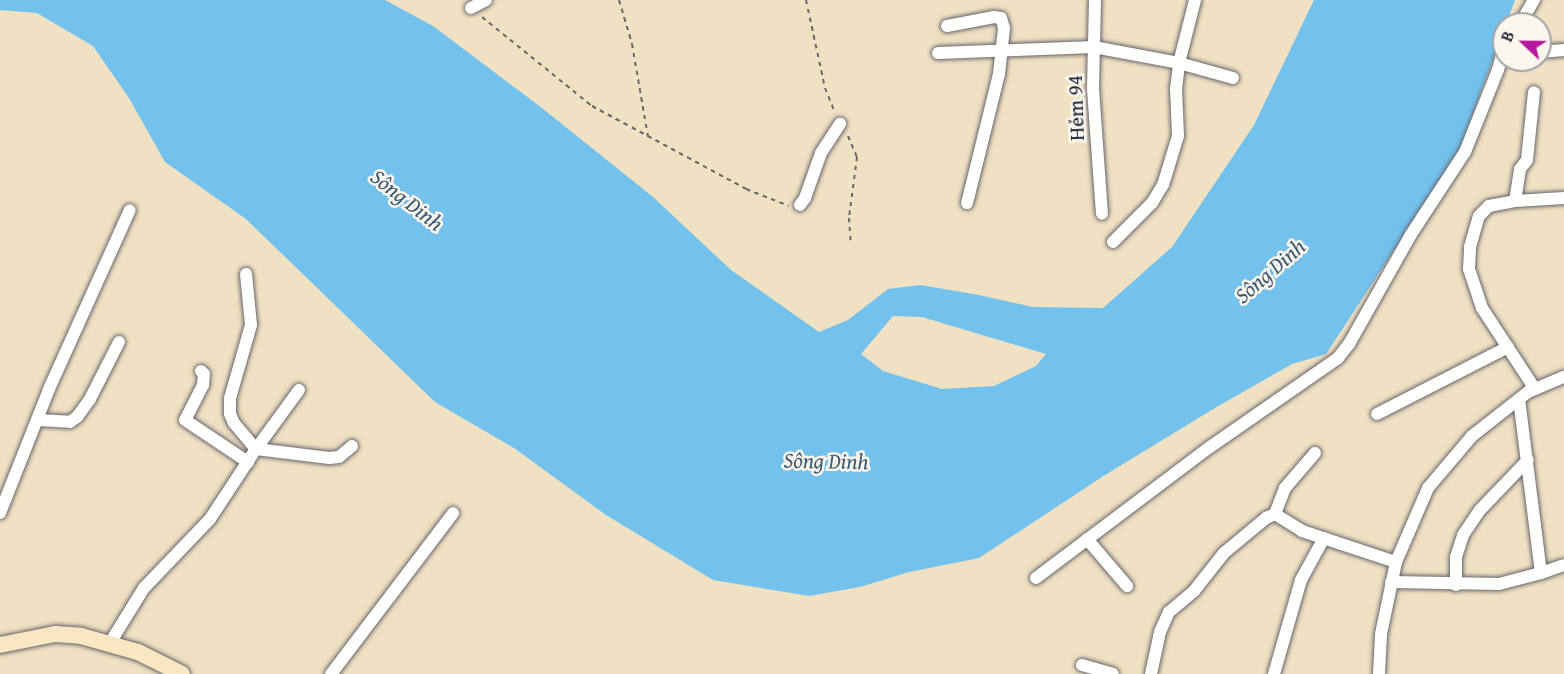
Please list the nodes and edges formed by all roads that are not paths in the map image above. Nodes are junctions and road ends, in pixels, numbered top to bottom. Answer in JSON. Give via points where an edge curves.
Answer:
{"nodes":[{"id":1,"x":486,"y":0,"type":"edge"},
{"id":2,"x":1095,"y":0,"type":"edge"},
{"id":3,"x":1195,"y":0,"type":"edge"},
{"id":4,"x":471,"y":8,"type":"road end"},
{"id":5,"x":947,"y":26,"type":"dead end"},
{"id":6,"x":1094,"y":46,"type":"junction"},
{"id":7,"x":1003,"y":52,"type":"junction"},
{"id":8,"x":938,"y":53,"type":"dead end"},
{"id":9,"x":1179,"y":63,"type":"junction"},
{"id":10,"x":1497,"y":72,"type":"edge"},
{"id":11,"x":1233,"y":78,"type":"dead end"},
{"id":12,"x":1534,"y":92,"type":"dead end"},
{"id":13,"x":840,"y":124,"type":"dead end"},
{"id":14,"x":1564,"y":198,"type":"edge"},
{"id":15,"x":1515,"y":201,"type":"junction"},
{"id":16,"x":967,"y":203,"type":"dead end"},
{"id":17,"x":800,"y":205,"type":"road end"},
{"id":18,"x":130,"y":210,"type":"dead end"},
{"id":19,"x":1102,"y":214,"type":"dead end"},
{"id":20,"x":1113,"y":242,"type":"dead end"},
{"id":21,"x":246,"y":274,"type":"dead end"},
{"id":22,"x":119,"y":342,"type":"dead end"},
{"id":23,"x":1509,"y":347,"type":"junction"},
{"id":24,"x":201,"y":371,"type":"dead end"},
{"id":25,"x":1564,"y":377,"type":"edge"},
{"id":26,"x":1535,"y":389,"type":"junction"},
{"id":27,"x":299,"y":390,"type":"dead end"},
{"id":28,"x":1519,"y":399,"type":"junction"},
{"id":29,"x":1377,"y":414,"type":"dead end"},
{"id":30,"x":38,"y":420,"type":"junction"},
{"id":31,"x":352,"y":446,"type":"dead end"},
{"id":32,"x":256,"y":449,"type":"junction"},
{"id":33,"x":1315,"y":453,"type":"dead end"},
{"id":34,"x":1528,"y":460,"type":"junction"},
{"id":35,"x":248,"y":462,"type":"junction"},
{"id":36,"x":0,"y":513,"type":"edge"},
{"id":37,"x":453,"y":513,"type":"dead end"},
{"id":38,"x":1275,"y":514,"type":"junction"},
{"id":39,"x":1324,"y":538,"type":"junction"},
{"id":40,"x":1087,"y":539,"type":"junction"},
{"id":41,"x":1396,"y":562,"type":"junction"},
{"id":42,"x":1564,"y":565,"type":"edge"},
{"id":43,"x":1541,"y":573,"type":"junction"},
{"id":44,"x":1036,"y":578,"type":"dead end"},
{"id":45,"x":1391,"y":582,"type":"junction"},
{"id":46,"x":1127,"y":585,"type":"dead end"},
{"id":47,"x":1456,"y":585,"type":"junction"},
{"id":48,"x":110,"y":642,"type":"junction"},
{"id":49,"x":0,"y":645,"type":"edge"},
{"id":50,"x":1082,"y":665,"type":"dead end"},
{"id":51,"x":182,"y":674,"type":"edge"},
{"id":52,"x":331,"y":674,"type":"edge"},
{"id":53,"x":1113,"y":674,"type":"edge"},
{"id":54,"x":1150,"y":674,"type":"edge"},
{"id":55,"x":1274,"y":674,"type":"edge"},
{"id":56,"x":1379,"y":674,"type":"edge"}],
"edges":[{"from":1,"to":4,"type":"street"},
{"from":2,"to":6,"type":"street","name":"Hẻm 94"},
{"from":3,"to":9,"type":"street"},
{"from":5,"to":7,"type":"street","via":[[998,17],[1004,28]]},
{"from":6,"to":7,"type":"street"},
{"from":6,"to":9,"type":"street"},
{"from":6,"to":19,"type":"street","name":"Hẻm 94","via":[[1092,88]]},
{"from":7,"to":8,"type":"street"},
{"from":7,"to":16,"type":"street"},
{"from":9,"to":11,"type":"street"},
{"from":9,"to":20,"type":"street","via":[[1178,136],[1163,185],[1152,203]]},
{"from":10,"to":40,"type":"street","via":[[1465,152],[1338,358]]},
{"from":12,"to":15,"type":"street","via":[[1527,159],[1520,169]]},
{"from":13,"to":17,"type":"street","via":[[821,153]]},
{"from":14,"to":15,"type":"street"},
{"from":15,"to":23,"type":"street","via":[[1495,203],[1483,210],[1472,234],[1469,259],[1482,308]]},
{"from":18,"to":30,"type":"street"},
{"from":21,"to":32,"type":"street","via":[[251,326],[233,381],[230,414],[241,434]]},
{"from":22,"to":30,"type":"street","via":[[77,417],[70,422]]},
{"from":23,"to":26,"type":"street"},
{"from":23,"to":29,"type":"street"},
{"from":24,"to":35,"type":"street","via":[[203,385],[185,420]]},
{"from":25,"to":26,"type":"street"},
{"from":26,"to":28,"type":"street"},
{"from":27,"to":32,"type":"street"},
{"from":28,"to":34,"type":"street"},
{"from":28,"to":41,"type":"street","via":[[1472,436],[1439,471],[1418,506]]},
{"from":30,"to":36,"type":"street"},
{"from":31,"to":32,"type":"street","via":[[339,457],[329,458]]},
{"from":32,"to":35,"type":"street"},
{"from":33,"to":38,"type":"street","via":[[1286,488]]},
{"from":34,"to":43,"type":"street"},
{"from":34,"to":47,"type":"street","via":[[1486,503],[1463,535],[1456,556]]},
{"from":35,"to":48,"type":"street","via":[[210,519],[144,588]]},
{"from":37,"to":52,"type":"street"},
{"from":38,"to":39,"type":"street","via":[[1294,528]]},
{"from":38,"to":54,"type":"street","via":[[1224,553],[1194,591],[1169,612]]},
{"from":39,"to":41,"type":"street"},
{"from":39,"to":55,"type":"street","via":[[1301,580]]},
{"from":40,"to":44,"type":"street"},
{"from":40,"to":46,"type":"street"},
{"from":41,"to":45,"type":"street"},
{"from":42,"to":43,"type":"street"},
{"from":43,"to":47,"type":"street","via":[[1512,582]]},
{"from":45,"to":47,"type":"street"},
{"from":45,"to":56,"type":"street","via":[[1381,634]]},
{"from":48,"to":49,"type":"street","via":[[56,634]]},
{"from":48,"to":51,"type":"street"},
{"from":50,"to":53,"type":"street"}]}
